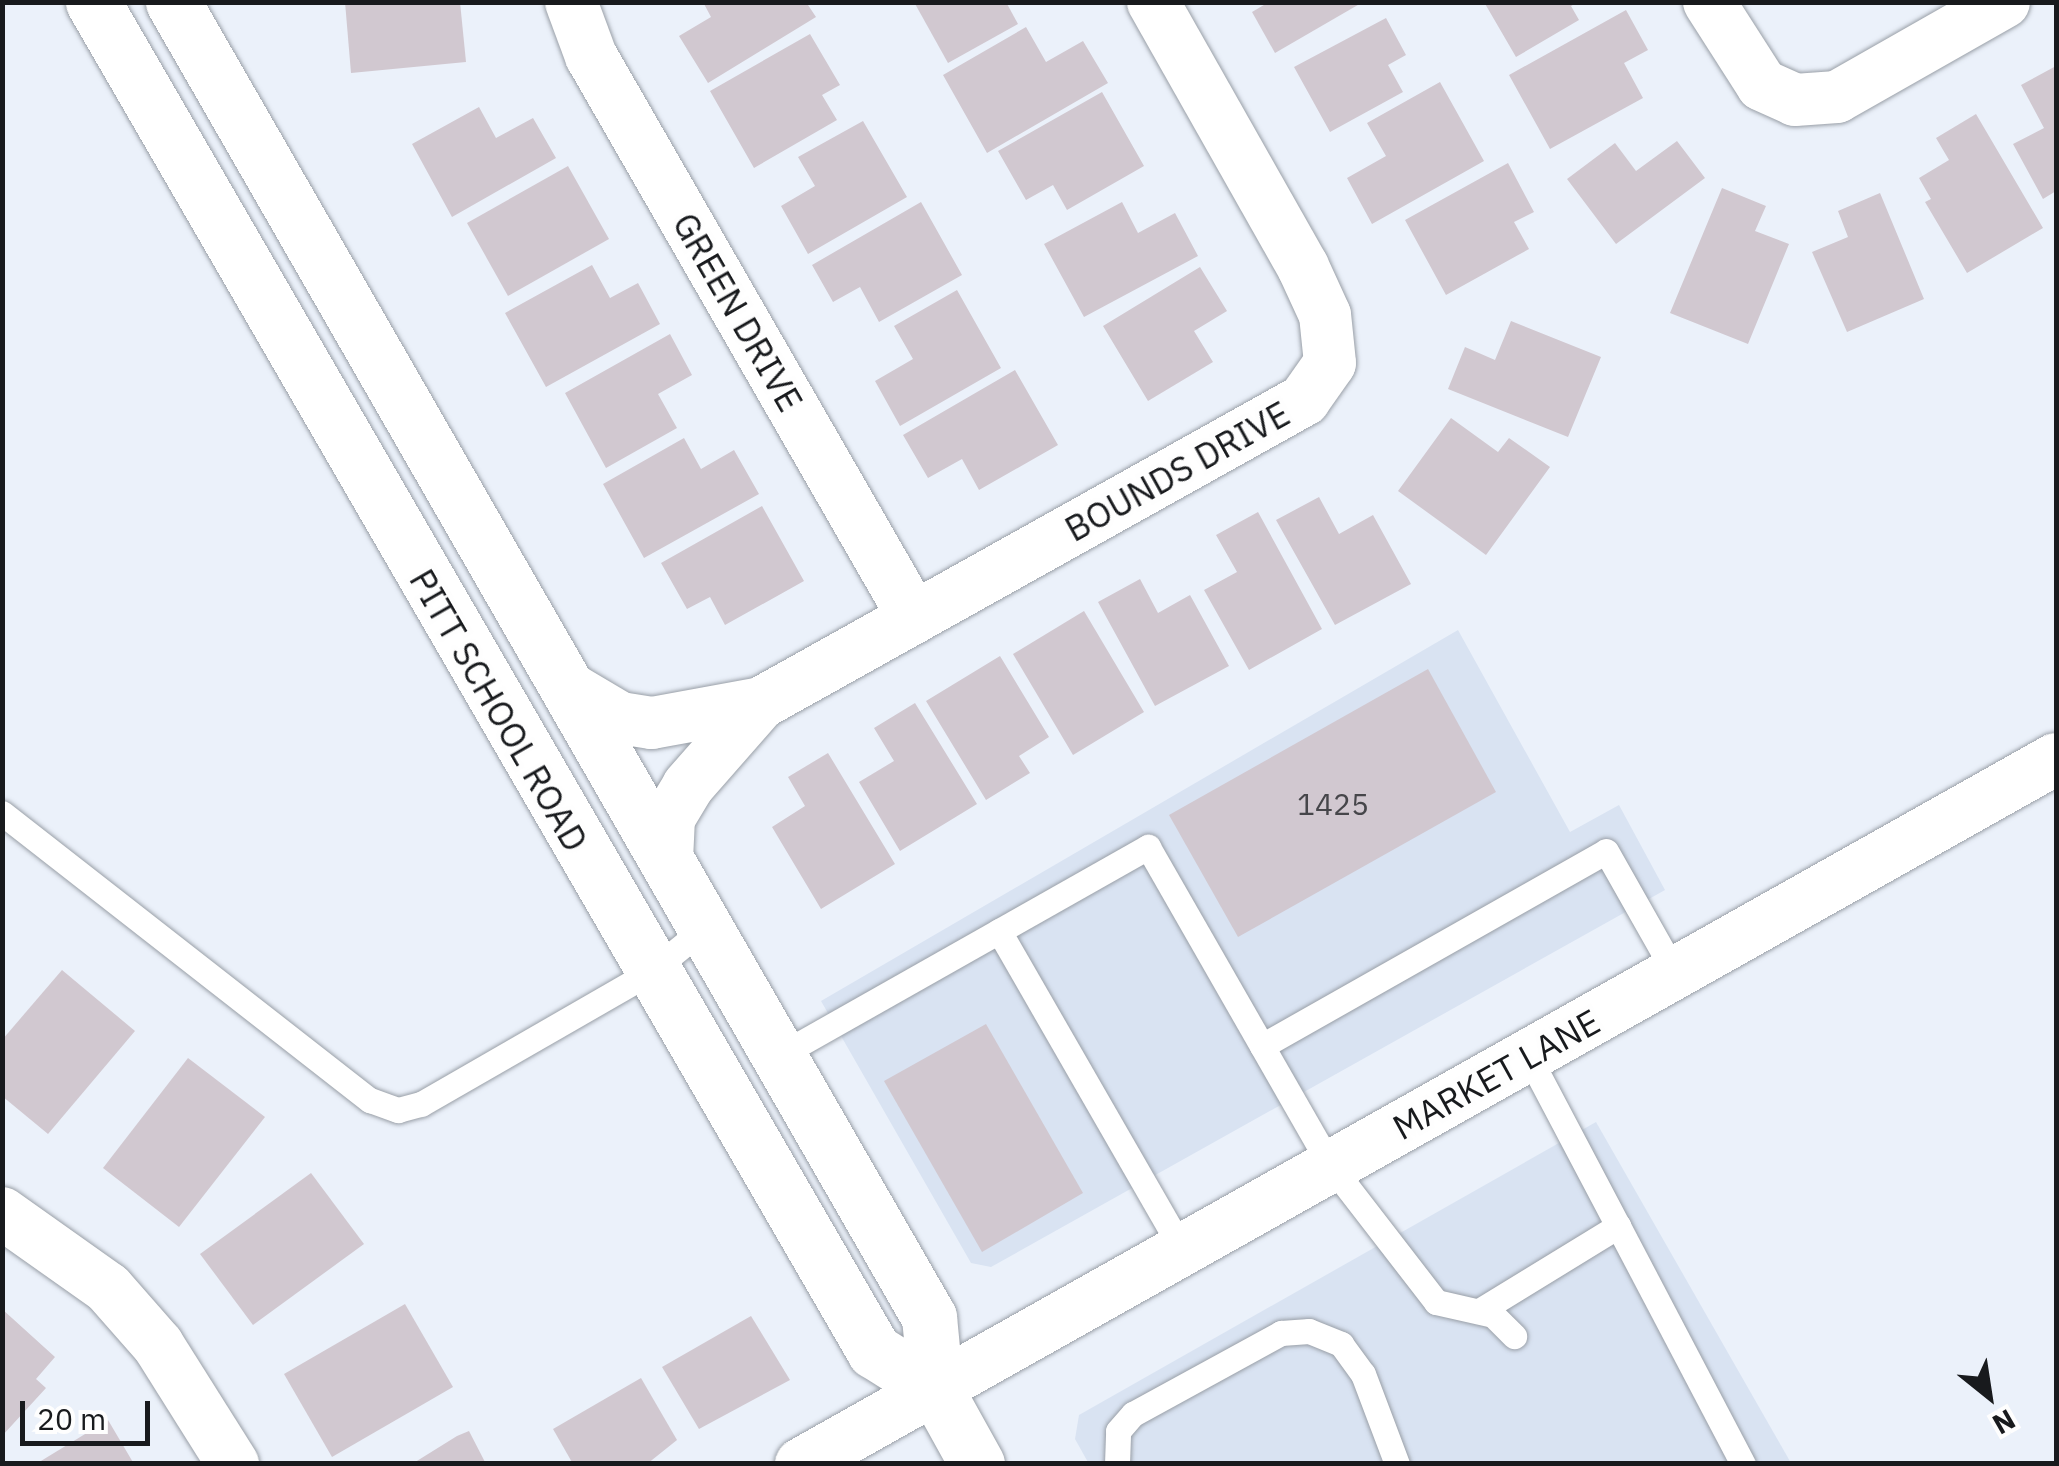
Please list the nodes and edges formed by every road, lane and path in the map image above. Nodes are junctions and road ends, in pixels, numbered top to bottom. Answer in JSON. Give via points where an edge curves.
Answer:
{"nodes":[{"id":1,"x":93,"y":2,"type":"edge"},
{"id":2,"x":173,"y":2,"type":"edge"},
{"id":3,"x":571,"y":2,"type":"edge"},
{"id":4,"x":1153,"y":2,"type":"edge"},
{"id":5,"x":2004,"y":2,"type":"edge"},
{"id":6,"x":1720,"y":22,"type":"edge"},
{"id":7,"x":914,"y":618,"type":"junction"},
{"id":8,"x":574,"y":690,"type":"junction"},
{"id":9,"x":761,"y":703,"type":"junction"},
{"id":10,"x":2056,"y":759,"type":"edge"},
{"id":11,"x":2,"y":814,"type":"edge"},
{"id":12,"x":667,"y":860,"type":"junction"},
{"id":13,"x":702,"y":930,"type":"junction"},
{"id":14,"x":998,"y":931,"type":"junction"},
{"id":15,"x":650,"y":973,"type":"junction"},
{"id":16,"x":1675,"y":973,"type":"junction"},
{"id":17,"x":1262,"y":1046,"type":"junction"},
{"id":18,"x":780,"y":1055,"type":"junction"},
{"id":19,"x":1528,"y":1055,"type":"junction"},
{"id":20,"x":1331,"y":1166,"type":"junction"},
{"id":21,"x":2,"y":1213,"type":"edge"},
{"id":22,"x":1618,"y":1226,"type":"junction"},
{"id":23,"x":1182,"y":1249,"type":"junction"},
{"id":24,"x":1481,"y":1310,"type":"junction"},
{"id":25,"x":1514,"y":1336,"type":"dead end"},
{"id":26,"x":936,"y":1390,"type":"junction"},
{"id":27,"x":232,"y":1464,"type":"edge"},
{"id":28,"x":801,"y":1464,"type":"edge"},
{"id":29,"x":978,"y":1464,"type":"edge"},
{"id":30,"x":1116,"y":1464,"type":"edge"},
{"id":31,"x":1397,"y":1464,"type":"edge"},
{"id":32,"x":1743,"y":1464,"type":"edge"}],
"edges":[{"from":1,"to":15,"type":"main road","name":"PITT SCHOOL ROAD"},
{"from":2,"to":8,"type":"main road","name":"PITT SCHOOL ROAD"},
{"from":3,"to":7,"type":"street","name":"GREEN DRIVE","via":[[590,56]]},
{"from":4,"to":7,"type":"street","name":"BOUNDS DRIVE","via":[[1302,267],[1325,314],[1330,363],[1304,400]]},
{"from":5,"to":6,"type":"street","via":[[1837,97],[1795,100],[1762,85]]},
{"from":7,"to":9,"type":"street","name":"BOUNDS DRIVE"},
{"from":8,"to":9,"type":"street","name":"BOUNDS DRIVE","via":[[620,718],[652,722]]},
{"from":8,"to":12,"type":"main road","name":"PITT SCHOOL ROAD"},
{"from":9,"to":12,"type":"street","name":"BOUNDS DRIVE","via":[[688,786],[669,818]]},
{"from":10,"to":16,"type":"street","name":"MARKET LANE"},
{"from":11,"to":15,"type":"lane","via":[[370,1100],[398,1110],[421,1104]]},
{"from":12,"to":13,"type":"main road","name":"PITT SCHOOL ROAD"},
{"from":13,"to":15,"type":"lane"},
{"from":13,"to":18,"type":"main road","name":"PITT SCHOOL ROAD"},
{"from":14,"to":17,"type":"lane","via":[[1148,847]]},
{"from":14,"to":18,"type":"lane"},
{"from":14,"to":23,"type":"lane"},
{"from":15,"to":26,"type":"main road","name":"PITT SCHOOL ROAD","via":[[874,1352]]},
{"from":16,"to":17,"type":"lane","via":[[1606,851]]},
{"from":16,"to":19,"type":"street","name":"MARKET LANE"},
{"from":17,"to":20,"type":"lane"},
{"from":18,"to":26,"type":"main road","name":"PITT SCHOOL ROAD","via":[[929,1317]]},
{"from":19,"to":20,"type":"street","name":"MARKET LANE"},
{"from":19,"to":22,"type":"lane"},
{"from":20,"to":23,"type":"street","name":"MARKET LANE"},
{"from":20,"to":24,"type":"lane","via":[[1436,1302]]},
{"from":21,"to":27,"type":"street","via":[[108,1288],[158,1345]]},
{"from":22,"to":24,"type":"lane"},
{"from":22,"to":32,"type":"lane"},
{"from":23,"to":26,"type":"street","name":"MARKET LANE"},
{"from":24,"to":25,"type":"lane"},
{"from":26,"to":28,"type":"street","name":"MARKET LANE"},
{"from":26,"to":29,"type":"main road","name":"PITT SCHOOL ROAD"},
{"from":30,"to":31,"type":"lane","via":[[1118,1431],[1133,1414],[1282,1333],[1309,1332],[1341,1344],[1362,1374]]}]}
